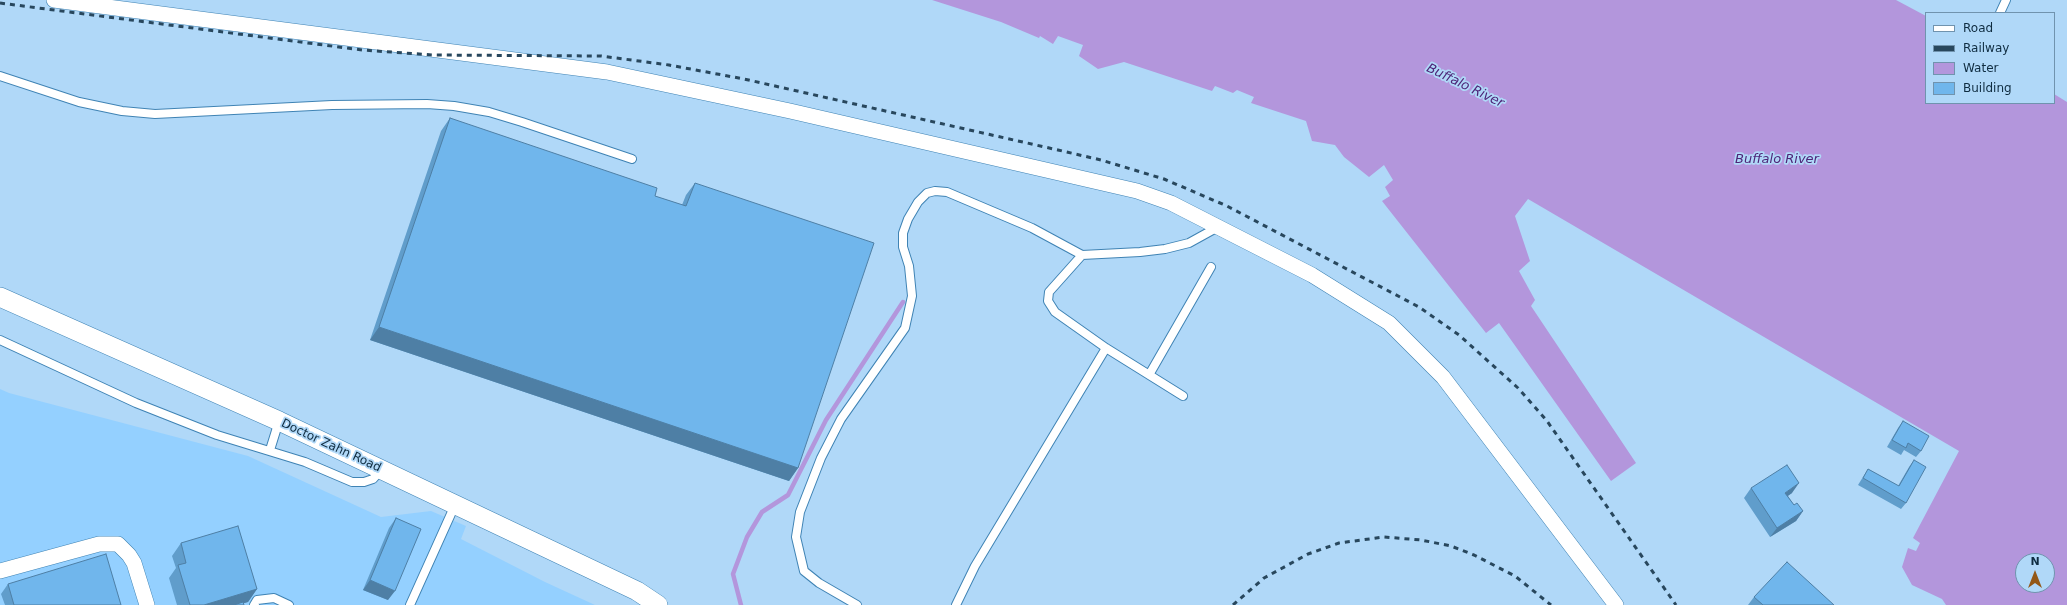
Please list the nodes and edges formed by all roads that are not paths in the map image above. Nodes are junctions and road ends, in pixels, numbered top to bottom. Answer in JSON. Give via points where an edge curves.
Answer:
{"nodes":[{"id":1,"x":54,"y":0,"type":"edge"},
{"id":2,"x":2006,"y":0,"type":"edge"},
{"id":3,"x":2000,"y":12,"type":"edge"},
{"id":4,"x":0,"y":76,"type":"edge"},
{"id":5,"x":632,"y":159,"type":"dead end"},
{"id":6,"x":1218,"y":227,"type":"junction"},
{"id":7,"x":1082,"y":255,"type":"junction"},
{"id":8,"x":1211,"y":267,"type":"dead end"},
{"id":9,"x":0,"y":297,"type":"edge"},
{"id":10,"x":0,"y":340,"type":"edge"},
{"id":11,"x":1106,"y":348,"type":"junction"},
{"id":12,"x":1149,"y":375,"type":"junction"},
{"id":13,"x":1183,"y":396,"type":"dead end"},
{"id":14,"x":279,"y":421,"type":"junction"},
{"id":15,"x":270,"y":450,"type":"junction"},
{"id":16,"x":381,"y":470,"type":"junction"},
{"id":17,"x":455,"y":505,"type":"junction"},
{"id":18,"x":0,"y":571,"type":"edge"},
{"id":19,"x":147,"y":605,"type":"edge"},
{"id":20,"x":254,"y":605,"type":"edge"},
{"id":21,"x":289,"y":605,"type":"edge"},
{"id":22,"x":410,"y":605,"type":"edge"},
{"id":23,"x":658,"y":605,"type":"edge"},
{"id":24,"x":857,"y":605,"type":"edge"},
{"id":25,"x":956,"y":605,"type":"edge"},
{"id":26,"x":1616,"y":605,"type":"edge"}],
"edges":[{"from":1,"to":6,"type":"street","via":[[607,72],[790,111],[1137,191]]},
{"from":2,"to":3,"type":"lane"},
{"from":4,"to":5,"type":"lane","via":[[79,102],[155,114],[332,106],[454,106],[489,112]]},
{"from":6,"to":7,"type":"lane","via":[[1189,243],[1165,249]]},
{"from":6,"to":26,"type":"street","via":[[1312,275],[1389,323],[1414,346],[1443,376]]},
{"from":7,"to":11,"type":"lane","via":[[1049,292],[1048,301],[1055,312]]},
{"from":7,"to":24,"type":"lane","via":[[1032,228],[946,192],[936,191],[927,194],[918,202],[903,233],[912,296],[905,328],[841,419],[821,458],[800,512],[796,537],[804,571],[819,583]]},
{"from":8,"to":12,"type":"lane"},
{"from":9,"to":14,"type":"street","name":"Doctor Zahn Road"},
{"from":10,"to":15,"type":"lane","via":[[136,403],[218,435]]},
{"from":11,"to":12,"type":"lane"},
{"from":11,"to":25,"type":"lane","via":[[975,566]]},
{"from":12,"to":13,"type":"lane"},
{"from":14,"to":15,"type":"lane"},
{"from":14,"to":16,"type":"street","name":"Doctor Zahn Road"},
{"from":15,"to":16,"type":"lane","via":[[352,482],[373,479]]},
{"from":16,"to":17,"type":"street","name":"Doctor Zahn Road"},
{"from":17,"to":22,"type":"lane"},
{"from":17,"to":23,"type":"street","name":"Doctor Zahn Road","via":[[637,592]]},
{"from":18,"to":19,"type":"street","via":[[99,544],[118,544],[134,564]]},
{"from":20,"to":21,"type":"lane","via":[[257,600],[274,598]]}]}
